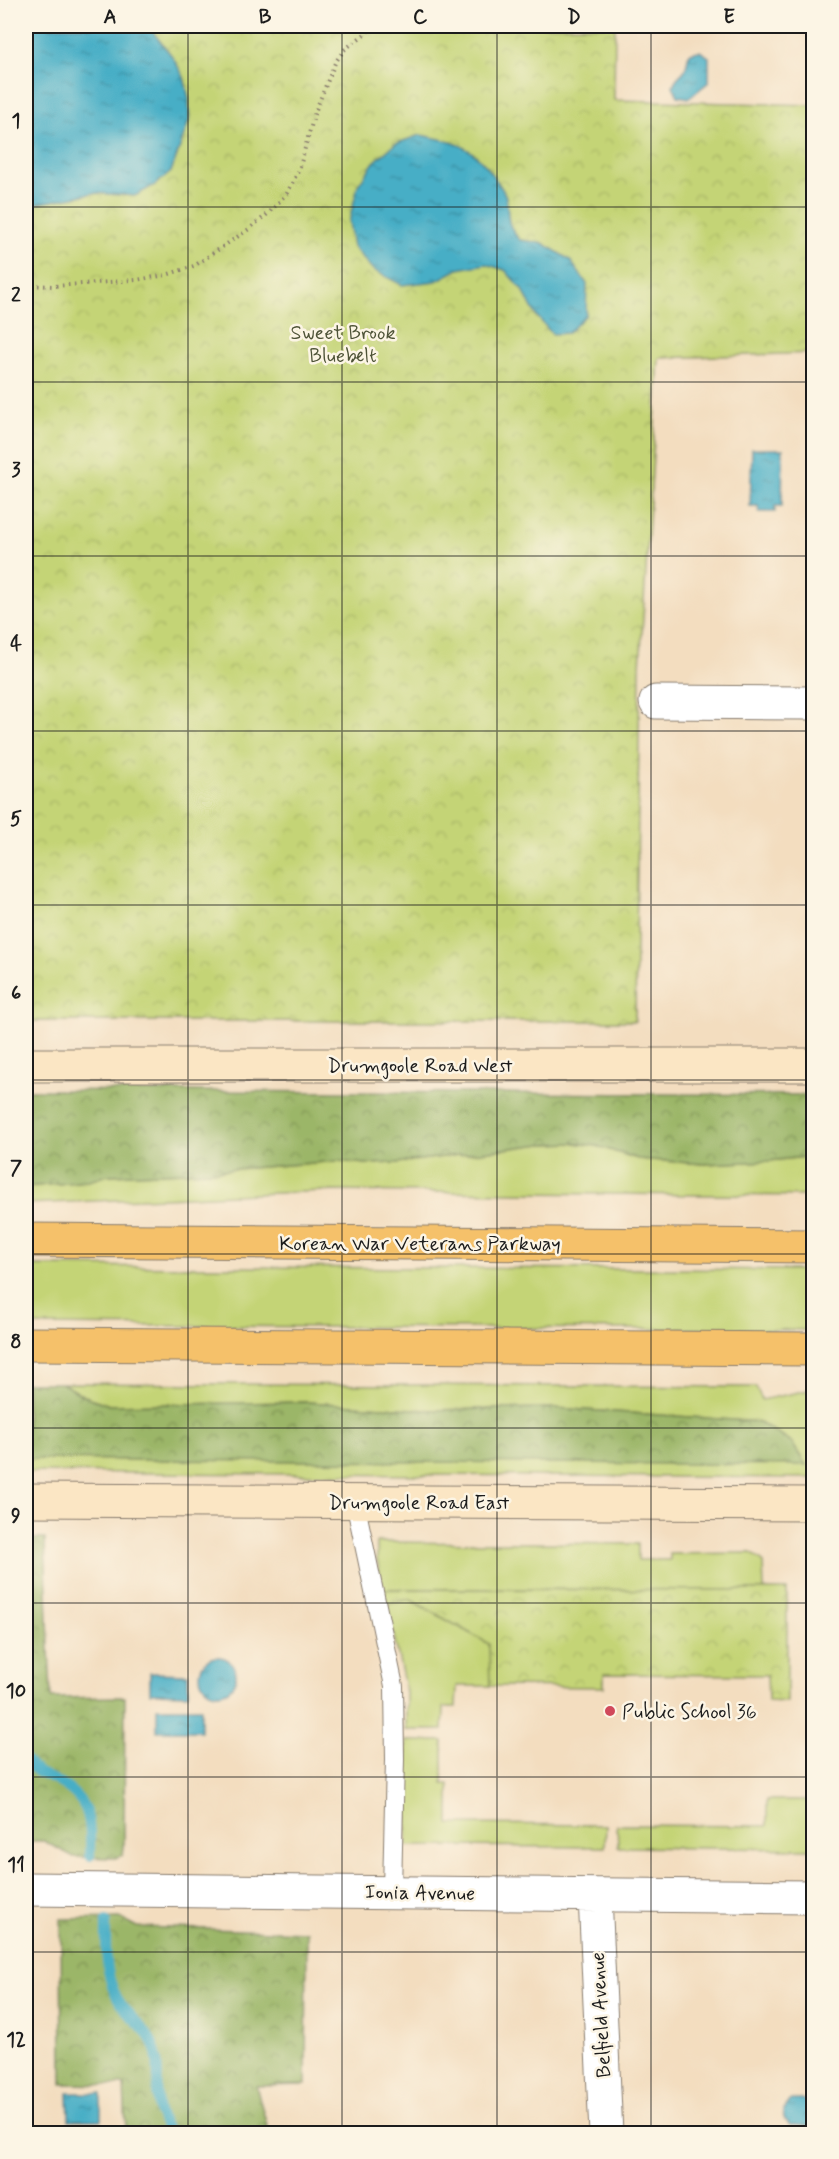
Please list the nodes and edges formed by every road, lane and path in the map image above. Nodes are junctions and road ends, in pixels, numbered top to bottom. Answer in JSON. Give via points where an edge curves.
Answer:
{"nodes":[{"id":1,"x":375,"y":26,"type":"edge"},
{"id":2,"x":26,"y":285,"type":"edge"},
{"id":3,"x":656,"y":702,"type":"dead end"},
{"id":4,"x":813,"y":703,"type":"edge"},
{"id":5,"x":26,"y":1065,"type":"edge"},
{"id":6,"x":813,"y":1065,"type":"edge"},
{"id":7,"x":26,"y":1240,"type":"edge"},
{"id":8,"x":813,"y":1246,"type":"edge"},
{"id":9,"x":26,"y":1344,"type":"edge"},
{"id":10,"x":813,"y":1349,"type":"edge"},
{"id":11,"x":26,"y":1500,"type":"edge"},
{"id":12,"x":355,"y":1502,"type":"junction"},
{"id":13,"x":813,"y":1504,"type":"edge"},
{"id":14,"x":26,"y":1889,"type":"edge"},
{"id":15,"x":392,"y":1892,"type":"junction"},
{"id":16,"x":594,"y":1896,"type":"junction"},
{"id":17,"x":813,"y":1897,"type":"edge"},
{"id":18,"x":606,"y":2133,"type":"edge"}],
"edges":[{"from":1,"to":2,"type":"path","via":[[344,50],[335,63],[288,193],[249,229],[194,266],[166,275],[55,286]]},
{"from":3,"to":4,"type":"street"},
{"from":5,"to":6,"type":"main road","name":"Drumgoole Road West"},
{"from":7,"to":8,"type":"highway","name":"Korean War Veterans Parkway"},
{"from":9,"to":10,"type":"highway"},
{"from":11,"to":12,"type":"main road","name":"Drumgoole Road East"},
{"from":12,"to":13,"type":"main road","name":"Drumgoole Road East"},
{"from":12,"to":15,"type":"lane","via":[[394,1686]]},
{"from":14,"to":15,"type":"street","name":"Ionia Avenue"},
{"from":15,"to":16,"type":"street","name":"Ionia Avenue"},
{"from":16,"to":17,"type":"street","name":"Ionia Avenue"},
{"from":16,"to":18,"type":"street","name":"Belfield Avenue"}]}
